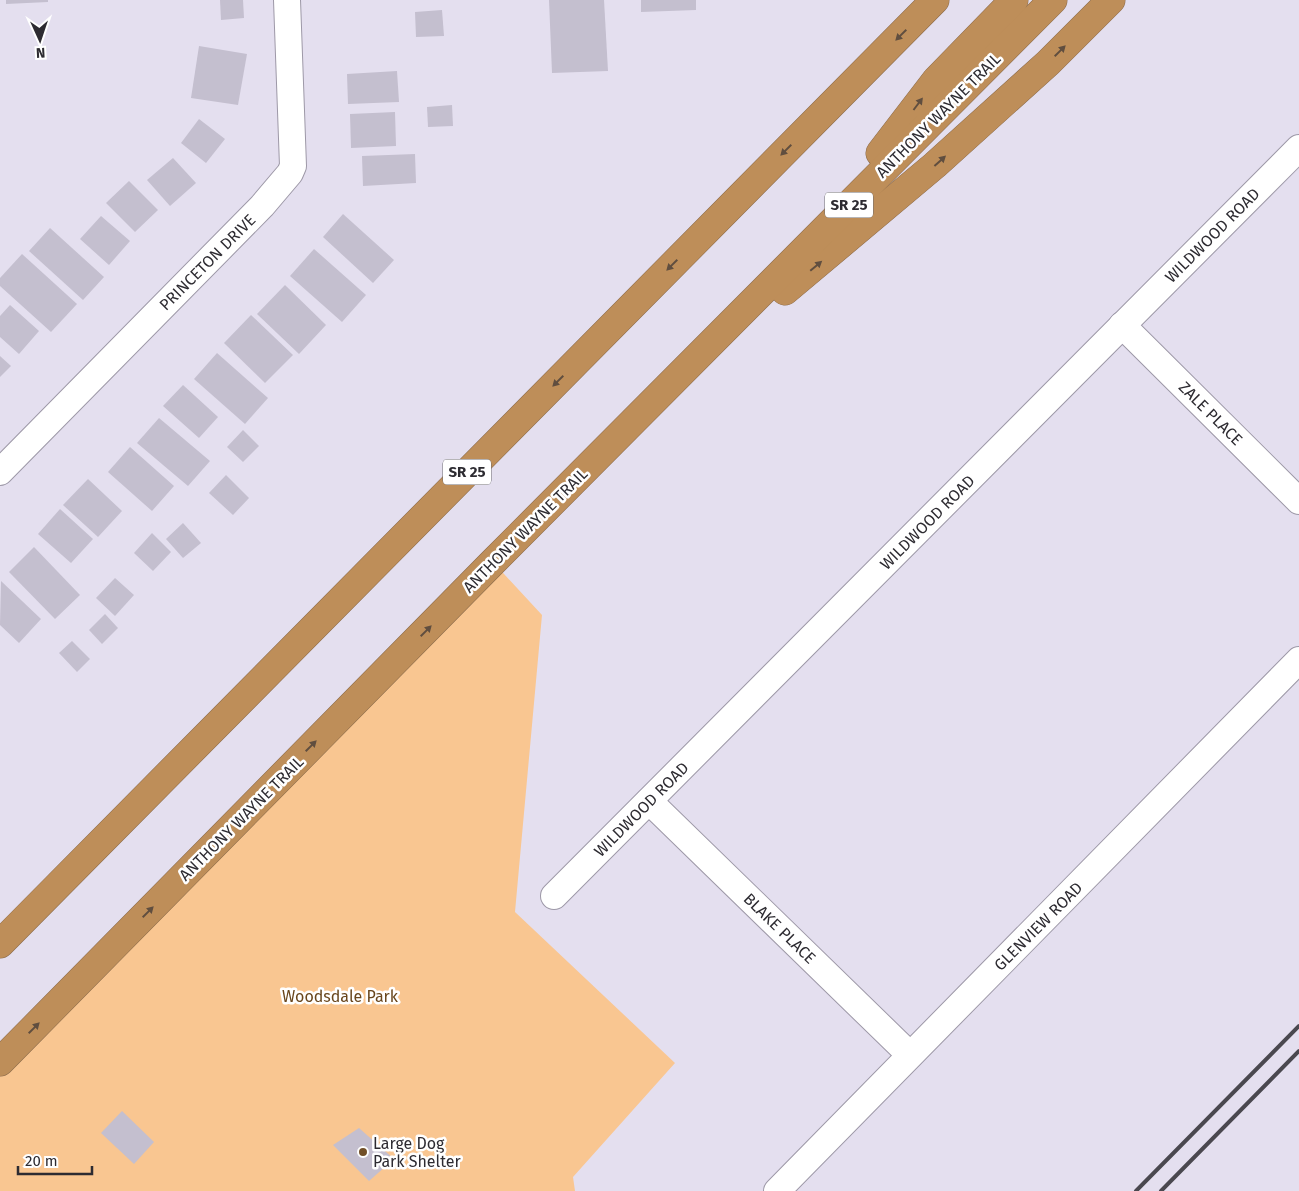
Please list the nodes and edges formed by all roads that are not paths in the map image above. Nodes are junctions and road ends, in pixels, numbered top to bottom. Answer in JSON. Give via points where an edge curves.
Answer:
{"nodes":[{"id":1,"x":287,"y":0,"type":"edge"},
{"id":2,"x":935,"y":0,"type":"edge"},
{"id":3,"x":1014,"y":0,"type":"edge"},
{"id":4,"x":1052,"y":0,"type":"edge"},
{"id":5,"x":1111,"y":0,"type":"edge"},
{"id":6,"x":1299,"y":148,"type":"edge"},
{"id":7,"x":814,"y":240,"type":"junction"},
{"id":8,"x":1122,"y":326,"type":"junction"},
{"id":9,"x":645,"y":410,"type":"junction"},
{"id":10,"x":0,"y":472,"type":"edge"},
{"id":11,"x":1299,"y":501,"type":"edge"},
{"id":12,"x":1299,"y":660,"type":"edge"},
{"id":13,"x":649,"y":801,"type":"junction"},
{"id":14,"x":554,"y":896,"type":"dead end"},
{"id":15,"x":0,"y":944,"type":"edge"},
{"id":16,"x":910,"y":1055,"type":"junction"},
{"id":17,"x":0,"y":1062,"type":"edge"},
{"id":18,"x":777,"y":1191,"type":"edge"}],
"edges":[{"from":1,"to":10,"type":"street","name":"PRINCETON DRIVE","via":[[290,174],[256,213]]},
{"from":2,"to":15,"type":"highway","number":"SR 25","one_way":true},
{"from":7,"to":3,"type":"highway","one_way":true,"via":[[936,80]]},
{"from":4,"to":7,"type":"highway","name":"ANTHONY WAYNE TRAIL","number":"SR 25"},
{"from":9,"to":5,"type":"highway","one_way":true,"via":[[935,165],[1048,64]]},
{"from":6,"to":8,"type":"street","name":"WILDWOOD ROAD"},
{"from":7,"to":9,"type":"highway","name":"ANTHONY WAYNE TRAIL","number":"SR 25"},
{"from":8,"to":11,"type":"street","name":"ZALE PLACE"},
{"from":8,"to":13,"type":"street","name":"WILDWOOD ROAD"},
{"from":17,"to":9,"type":"highway","name":"ANTHONY WAYNE TRAIL","number":"SR 25","one_way":true},
{"from":12,"to":16,"type":"street","name":"GLENVIEW ROAD"},
{"from":13,"to":14,"type":"street","name":"WILDWOOD ROAD"},
{"from":13,"to":16,"type":"street","name":"BLAKE PLACE"},
{"from":16,"to":18,"type":"street","name":"GLENVIEW ROAD"}]}
